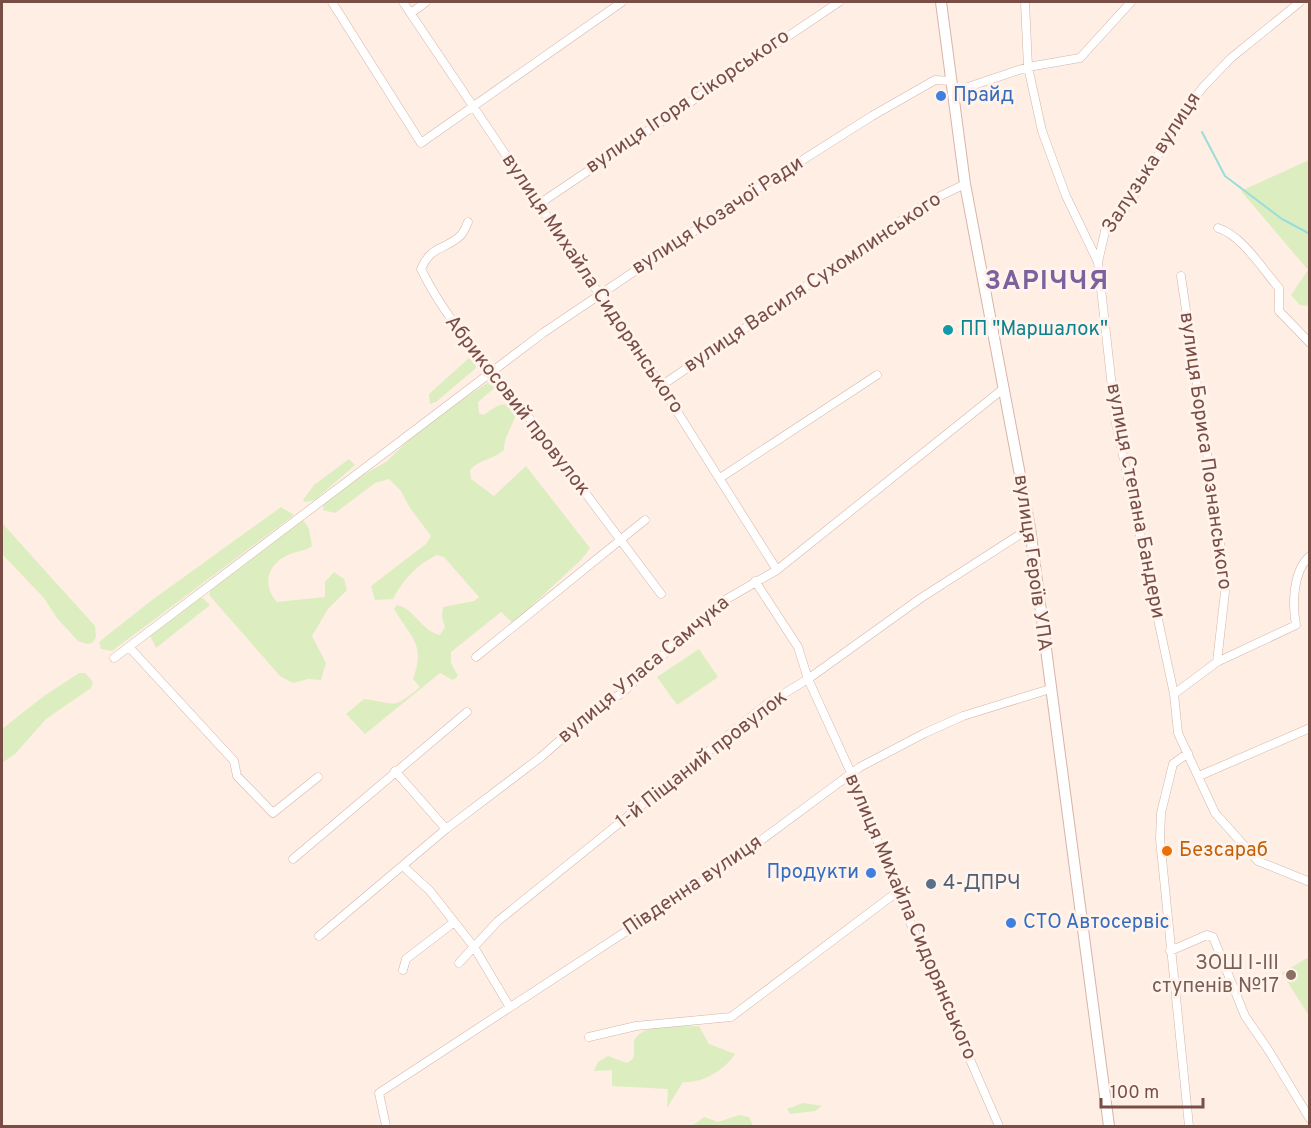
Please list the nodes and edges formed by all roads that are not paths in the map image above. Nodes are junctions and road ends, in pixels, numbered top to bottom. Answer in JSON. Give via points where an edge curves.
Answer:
{"nodes":[{"id":1,"x":332,"y":2,"type":"edge"},
{"id":2,"x":404,"y":2,"type":"edge"},
{"id":3,"x":426,"y":2,"type":"edge"},
{"id":4,"x":622,"y":2,"type":"edge"},
{"id":5,"x":839,"y":2,"type":"edge"},
{"id":6,"x":941,"y":2,"type":"edge"},
{"id":7,"x":1025,"y":2,"type":"edge"},
{"id":8,"x":1131,"y":2,"type":"edge"},
{"id":9,"x":1300,"y":2,"type":"edge"},
{"id":10,"x":411,"y":13,"type":"junction"},
{"id":11,"x":1028,"y":68,"type":"junction"},
{"id":12,"x":952,"y":87,"type":"junction"},
{"id":13,"x":473,"y":106,"type":"junction"},
{"id":14,"x":966,"y":184,"type":"junction"},
{"id":15,"x":538,"y":204,"type":"junction"},
{"id":16,"x":468,"y":222,"type":"dead end"},
{"id":17,"x":1218,"y":228,"type":"dead end"},
{"id":18,"x":1098,"y":262,"type":"junction"},
{"id":19,"x":1181,"y":276,"type":"dead end"},
{"id":20,"x":600,"y":294,"type":"junction"},
{"id":21,"x":1310,"y":343,"type":"edge"},
{"id":22,"x":492,"y":372,"type":"junction"},
{"id":23,"x":877,"y":375,"type":"dead end"},
{"id":24,"x":662,"y":386,"type":"junction"},
{"id":25,"x":1003,"y":389,"type":"junction"},
{"id":26,"x":720,"y":478,"type":"junction"},
{"id":27,"x":645,"y":520,"type":"dead end"},
{"id":28,"x":1030,"y":528,"type":"junction"},
{"id":29,"x":620,"y":540,"type":"junction"},
{"id":30,"x":1310,"y":556,"type":"edge"},
{"id":31,"x":777,"y":570,"type":"junction"},
{"id":32,"x":755,"y":581,"type":"junction"},
{"id":33,"x":662,"y":594,"type":"dead end"},
{"id":34,"x":129,"y":647,"type":"junction"},
{"id":35,"x":476,"y":657,"type":"dead end"},
{"id":36,"x":114,"y":658,"type":"dead end"},
{"id":37,"x":1217,"y":662,"type":"junction"},
{"id":38,"x":808,"y":679,"type":"junction"},
{"id":39,"x":1050,"y":689,"type":"junction"},
{"id":40,"x":1174,"y":694,"type":"junction"},
{"id":41,"x":467,"y":712,"type":"dead end"},
{"id":42,"x":1310,"y":728,"type":"edge"},
{"id":43,"x":1188,"y":753,"type":"junction"},
{"id":44,"x":395,"y":771,"type":"junction"},
{"id":45,"x":852,"y":775,"type":"junction"},
{"id":46,"x":1199,"y":776,"type":"junction"},
{"id":47,"x":318,"y":777,"type":"dead end"},
{"id":48,"x":446,"y":830,"type":"junction"},
{"id":49,"x":293,"y":859,"type":"dead end"},
{"id":50,"x":404,"y":867,"type":"junction"},
{"id":51,"x":1310,"y":882,"type":"edge"},
{"id":52,"x":897,"y":892,"type":"junction"},
{"id":53,"x":453,"y":923,"type":"junction"},
{"id":54,"x":318,"y":936,"type":"dead end"},
{"id":55,"x":474,"y":947,"type":"junction"},
{"id":56,"x":1170,"y":951,"type":"junction"},
{"id":57,"x":459,"y":963,"type":"dead end"},
{"id":58,"x":403,"y":970,"type":"dead end"},
{"id":59,"x":509,"y":1006,"type":"junction"},
{"id":60,"x":589,"y":1037,"type":"dead end"},
{"id":61,"x":1310,"y":1119,"type":"edge"},
{"id":62,"x":386,"y":1126,"type":"edge"},
{"id":63,"x":999,"y":1126,"type":"edge"},
{"id":64,"x":1109,"y":1126,"type":"edge"},
{"id":65,"x":1189,"y":1126,"type":"edge"}],
"edges":[{"from":1,"to":13,"type":"street","via":[[421,143]]},
{"from":2,"to":10,"type":"street","name":"вулиця Михайла Сидорянського"},
{"from":3,"to":10,"type":"street"},
{"from":4,"to":13,"type":"street"},
{"from":5,"to":15,"type":"street","name":"вулиця Ігоря Сікорського"},
{"from":6,"to":12,"type":"street","name":"вулиця Героїв УПА"},
{"from":7,"to":11,"type":"street","name":"вулиця Степана Бандери"},
{"from":8,"to":11,"type":"street","name":"вулиця Козачої Ради","via":[[1080,58]]},
{"from":9,"to":18,"type":"street","name":"Залузька вулиця","via":[[1231,57],[1185,110],[1127,207],[1106,227]]},
{"from":10,"to":13,"type":"street","name":"вулиця Михайла Сидорянського"},
{"from":11,"to":12,"type":"street","name":"вулиця Козачої Ради"},
{"from":11,"to":18,"type":"street","name":"вулиця Степана Бандери","via":[[1052,162]]},
{"from":12,"to":14,"type":"street","name":"вулиця Героїв УПА"},
{"from":12,"to":20,"type":"street","name":"вулиця Козачої Ради","via":[[935,80],[872,117]]},
{"from":13,"to":15,"type":"street","name":"вулиця Михайла Сидорянського"},
{"from":14,"to":24,"type":"street","name":"вулиця Василя Сухомлинського","via":[[928,202]]},
{"from":14,"to":25,"type":"street","name":"вулиця Героїв УПА"},
{"from":15,"to":20,"type":"street","name":"вулиця Михайла Сидорянського"},
{"from":16,"to":22,"type":"street","name":"Абрикосовий провулок","via":[[461,235],[436,248],[421,268],[442,308]]},
{"from":17,"to":21,"type":"street","via":[[1242,245],[1279,288],[1279,311]]},
{"from":18,"to":40,"type":"street","name":"вулиця Степана Бандери","via":[[1116,423]]},
{"from":19,"to":37,"type":"street","name":"вулиця Бориса Познанського","via":[[1226,583]]},
{"from":20,"to":22,"type":"street","name":"вулиця Козачої Ради"},
{"from":20,"to":24,"type":"street","name":"вулиця Михайла Сидорянського"},
{"from":22,"to":29,"type":"street","name":"Абрикосовий провулок"},
{"from":22,"to":34,"type":"street","name":"вулиця Козачої Ради"},
{"from":23,"to":26,"type":"street"},
{"from":24,"to":26,"type":"street","name":"вулиця Михайла Сидорянського"},
{"from":25,"to":28,"type":"street","name":"вулиця Героїв УПА"},
{"from":25,"to":31,"type":"street","name":"вулиця Уласа Самчука"},
{"from":26,"to":31,"type":"street","name":"вулиця Михайла Сидорянського"},
{"from":27,"to":29,"type":"street"},
{"from":28,"to":38,"type":"street","name":"1-й Піщаний провулок","via":[[921,598]]},
{"from":28,"to":39,"type":"street","name":"вулиця Героїв УПА"},
{"from":29,"to":33,"type":"street","name":"Абрикосовий провулок"},
{"from":29,"to":35,"type":"street"},
{"from":30,"to":37,"type":"street","via":[[1298,576],[1296,625]]},
{"from":31,"to":32,"type":"street","name":"вулиця Уласа Самчука"},
{"from":32,"to":38,"type":"street","name":"вулиця Михайла Сидорянського","via":[[798,646]]},
{"from":32,"to":48,"type":"street","name":"вулиця Уласа Самчука","via":[[718,604],[622,692]]},
{"from":34,"to":36,"type":"street","name":"вулиця Козачої Ради"},
{"from":34,"to":47,"type":"street","via":[[234,761],[237,776],[273,813]]},
{"from":37,"to":40,"type":"street"},
{"from":38,"to":45,"type":"street","name":"вулиця Михайла Сидорянського"},
{"from":38,"to":55,"type":"street","name":"1-й Піщаний провулок","via":[[767,704],[498,921]]},
{"from":39,"to":45,"type":"street","name":"Південна вулиця","via":[[925,733]]},
{"from":39,"to":64,"type":"street","name":"вулиця Героїв УПА"},
{"from":40,"to":43,"type":"street","name":"вулиця Степана Бандери","via":[[1178,733]]},
{"from":41,"to":44,"type":"street"},
{"from":42,"to":46,"type":"street"},
{"from":43,"to":46,"type":"street","name":"вулиця Степана Бандери"},
{"from":43,"to":56,"type":"street","via":[[1173,764],[1161,813]]},
{"from":44,"to":48,"type":"street"},
{"from":44,"to":49,"type":"street"},
{"from":45,"to":52,"type":"street","name":"вулиця Михайла Сидорянського"},
{"from":45,"to":59,"type":"street","name":"Південна вулиця","via":[[729,864]]},
{"from":46,"to":51,"type":"street","name":"вулиця Степана Бандери","via":[[1215,813],[1246,850],[1258,861]]},
{"from":48,"to":50,"type":"street","name":"вулиця Уласа Самчука"},
{"from":50,"to":53,"type":"street","via":[[430,891]]},
{"from":50,"to":54,"type":"street","name":"вулиця Уласа Самчука"},
{"from":52,"to":60,"type":"street","via":[[731,1017],[636,1026]]},
{"from":52,"to":63,"type":"street","name":"вулиця Михайла Сидорянського"},
{"from":53,"to":55,"type":"street"},
{"from":53,"to":58,"type":"street","via":[[406,959]]},
{"from":55,"to":57,"type":"street","name":"1-й Піщаний провулок"},
{"from":55,"to":59,"type":"street"},
{"from":56,"to":61,"type":"street","via":[[1207,935],[1213,937],[1245,1016]]},
{"from":56,"to":65,"type":"street"},
{"from":59,"to":62,"type":"street","name":"Південна вулиця","via":[[379,1093]]}]}
